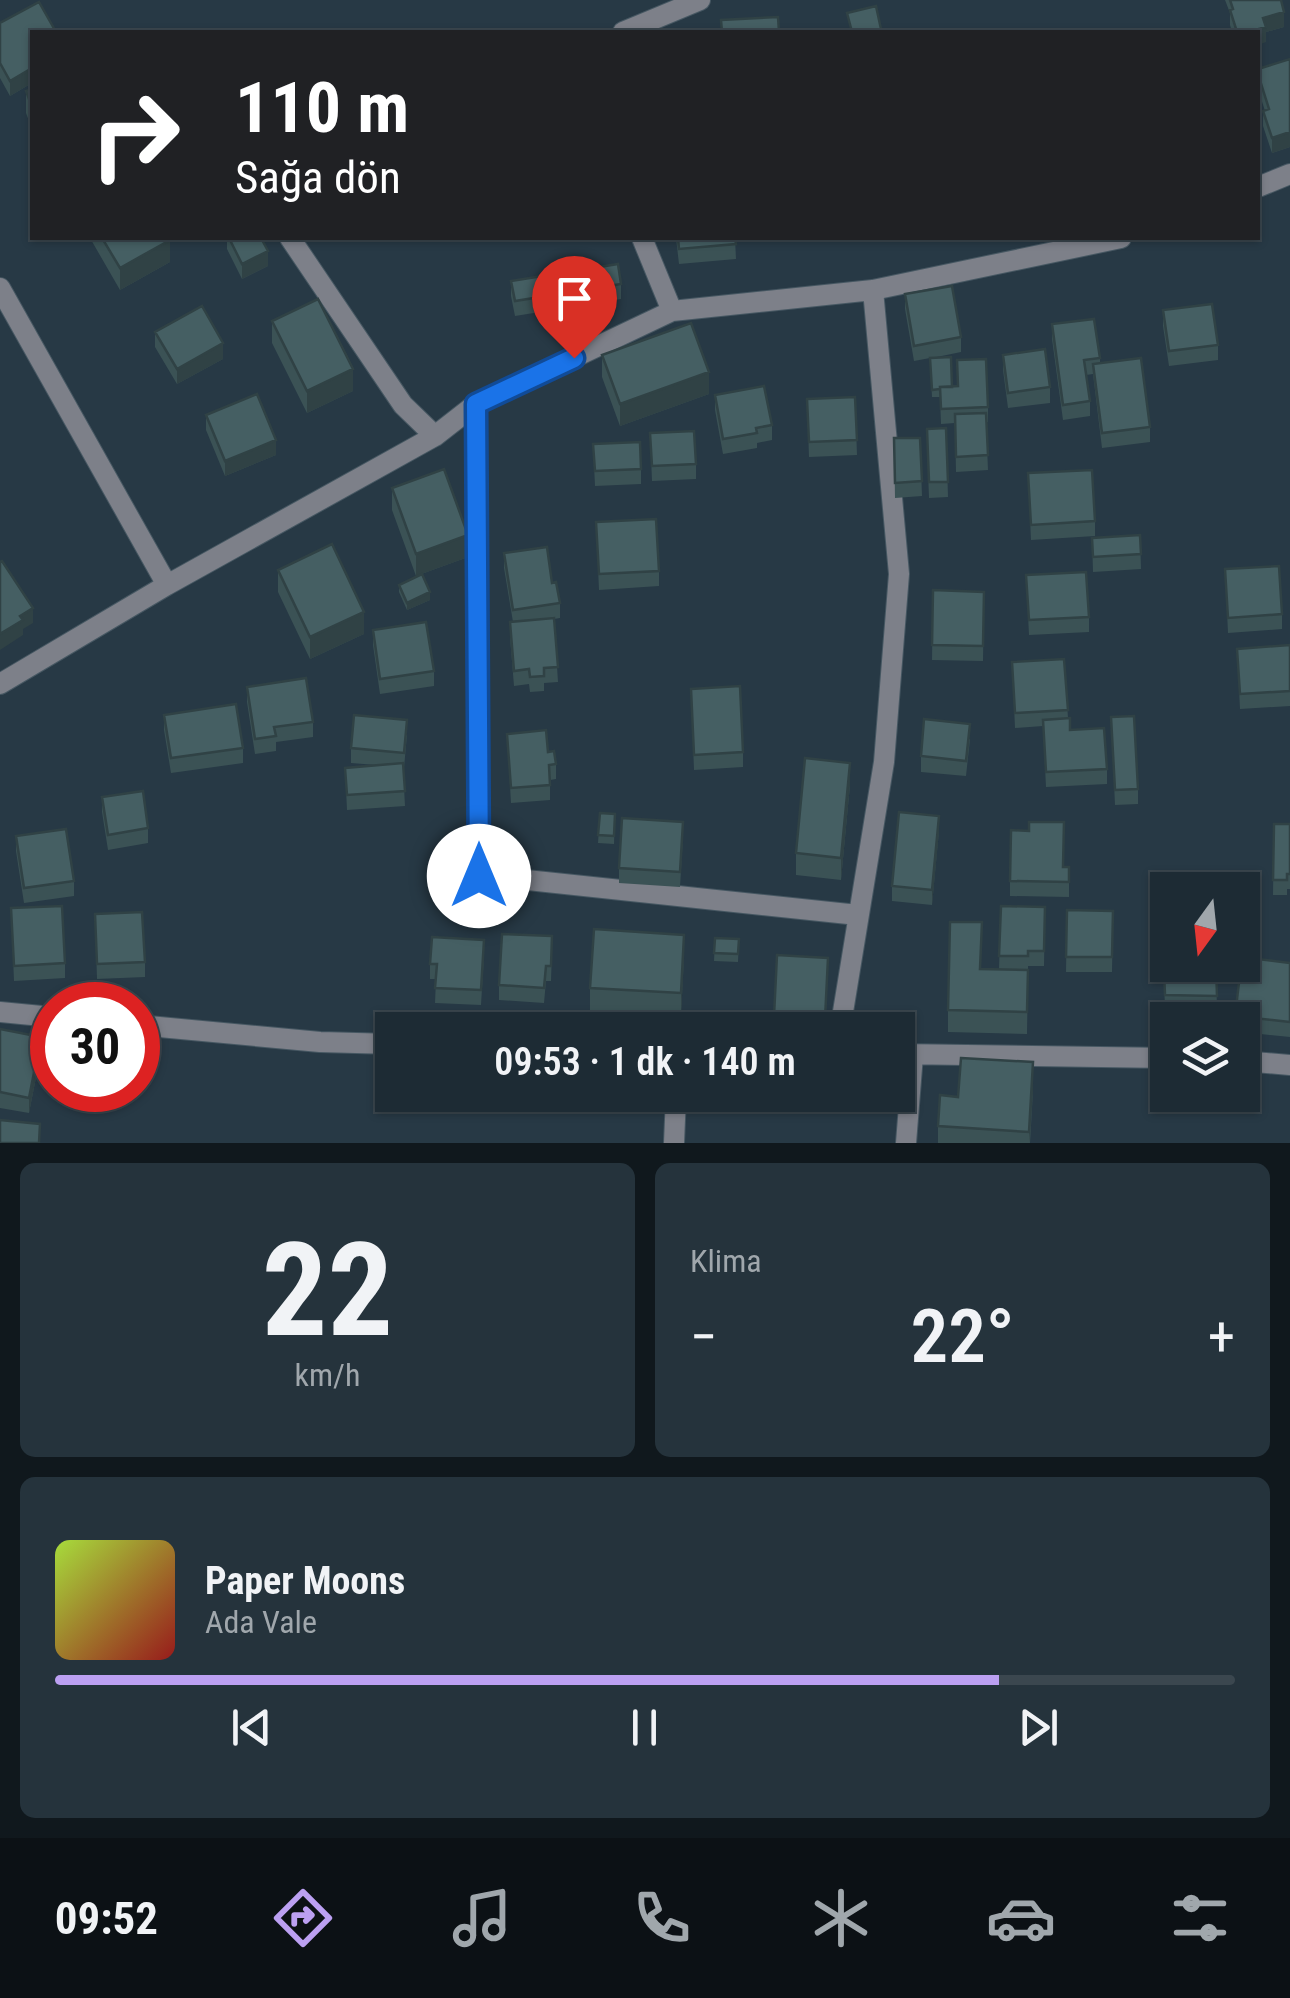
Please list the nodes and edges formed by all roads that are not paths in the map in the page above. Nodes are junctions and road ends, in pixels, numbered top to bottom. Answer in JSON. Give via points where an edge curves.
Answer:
{"nodes":[{"id":1,"x":700,"y":0,"type":"edge"},
{"id":2,"x":628,"y":30,"type":"edge"},
{"id":3,"x":1290,"y":174,"type":"edge"},
{"id":4,"x":1260,"y":185,"type":"edge"},
{"id":5,"x":291,"y":240,"type":"edge"},
{"id":6,"x":643,"y":240,"type":"edge"},
{"id":7,"x":1112,"y":240,"type":"edge"},
{"id":8,"x":0,"y":288,"type":"edge"},
{"id":9,"x":874,"y":290,"type":"junction"},
{"id":10,"x":672,"y":312,"type":"junction"},
{"id":11,"x":476,"y":404,"type":"junction"},
{"id":12,"x":434,"y":436,"type":"junction"},
{"id":13,"x":167,"y":586,"type":"junction"},
{"id":14,"x":0,"y":684,"type":"edge"},
{"id":15,"x":858,"y":915,"type":"junction"},
{"id":16,"x":0,"y":1012,"type":"edge"},
{"id":17,"x":843,"y":1012,"type":"edge"},
{"id":18,"x":30,"y":1015,"type":"edge"},
{"id":19,"x":160,"y":1027,"type":"edge"},
{"id":20,"x":375,"y":1044,"type":"edge"},
{"id":21,"x":915,"y":1054,"type":"edge"},
{"id":22,"x":1150,"y":1058,"type":"edge"},
{"id":23,"x":1260,"y":1062,"type":"edge"},
{"id":24,"x":1290,"y":1065,"type":"edge"},
{"id":25,"x":675,"y":1112,"type":"edge"},
{"id":26,"x":906,"y":1112,"type":"edge"},
{"id":27,"x":674,"y":1143,"type":"edge"},
{"id":28,"x":906,"y":1143,"type":"edge"}],
"edges":[{"from":1,"to":2,"type":"street"},
{"from":3,"to":4,"type":"street"},
{"from":5,"to":12,"type":"street","via":[[404,405]]},
{"from":6,"to":10,"type":"street"},
{"from":7,"to":9,"type":"street"},
{"from":8,"to":13,"type":"street"},
{"from":9,"to":10,"type":"street"},
{"from":9,"to":15,"type":"street","via":[[899,574],[884,762]]},
{"from":10,"to":11,"type":"street"},
{"from":11,"to":12,"type":"street"},
{"from":11,"to":15,"type":"street","via":[[479,876]]},
{"from":12,"to":13,"type":"street"},
{"from":13,"to":14,"type":"street"},
{"from":15,"to":17,"type":"street"},
{"from":16,"to":18,"type":"street"},
{"from":19,"to":20,"type":"street"},
{"from":21,"to":22,"type":"street"},
{"from":23,"to":24,"type":"street"},
{"from":25,"to":27,"type":"street"},
{"from":26,"to":28,"type":"street"}]}
